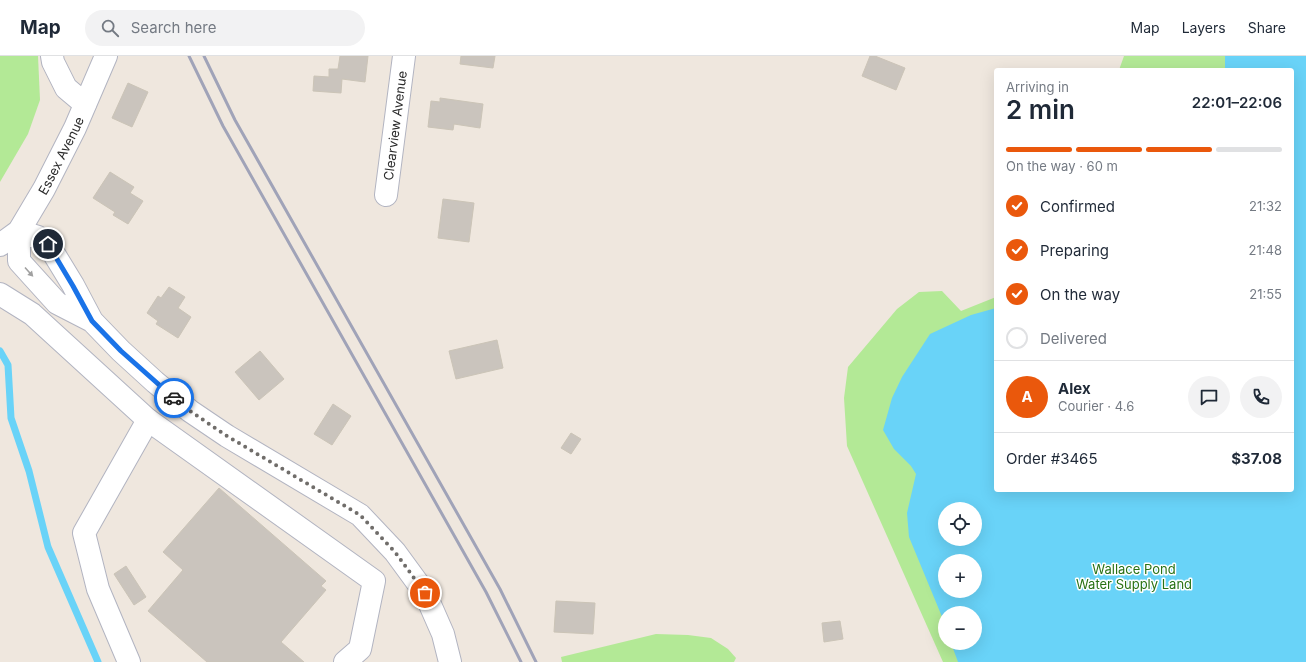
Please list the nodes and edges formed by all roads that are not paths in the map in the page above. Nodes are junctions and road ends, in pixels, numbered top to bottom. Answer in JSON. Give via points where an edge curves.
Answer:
{"nodes":[{"id":1,"x":52,"y":56,"type":"edge"},
{"id":2,"x":106,"y":56,"type":"edge"},
{"id":3,"x":404,"y":56,"type":"edge"},
{"id":4,"x":85,"y":104,"type":"junction"},
{"id":5,"x":386,"y":195,"type":"dead end"},
{"id":6,"x":19,"y":231,"type":"junction"},
{"id":7,"x":0,"y":244,"type":"edge"},
{"id":8,"x":0,"y":294,"type":"edge"},
{"id":9,"x":92,"y":321,"type":"junction"},
{"id":10,"x":148,"y":420,"type":"junction"},
{"id":11,"x":395,"y":552,"type":"junction"},
{"id":12,"x":374,"y":582,"type":"junction"},
{"id":13,"x":129,"y":662,"type":"edge"},
{"id":14,"x":345,"y":662,"type":"edge"},
{"id":15,"x":450,"y":662,"type":"edge"}],
"edges":[{"from":1,"to":4,"type":"street","via":[[66,88]]},
{"from":2,"to":4,"type":"street","name":"Essex Avenue"},
{"from":3,"to":5,"type":"street","name":"Clearview Avenue"},
{"from":4,"to":6,"type":"street","name":"Essex Avenue","via":[[44,189]]},
{"from":6,"to":7,"type":"street","name":"Essex Avenue"},
{"from":6,"to":9,"type":"street","via":[[38,237],[48,244]]},
{"from":6,"to":9,"type":"street","one_way":true,"via":[[20,261],[57,303]]},
{"from":8,"to":10,"type":"street","via":[[32,314]]},
{"from":9,"to":11,"type":"street","via":[[138,366],[190,411],[227,436],[360,515]]},
{"from":10,"to":12,"type":"street"},
{"from":10,"to":13,"type":"street","via":[[84,533],[98,589]]},
{"from":11,"to":12,"type":"street"},
{"from":11,"to":15,"type":"street","via":[[425,593],[443,634]]},
{"from":12,"to":14,"type":"street","via":[[360,649]]}]}
